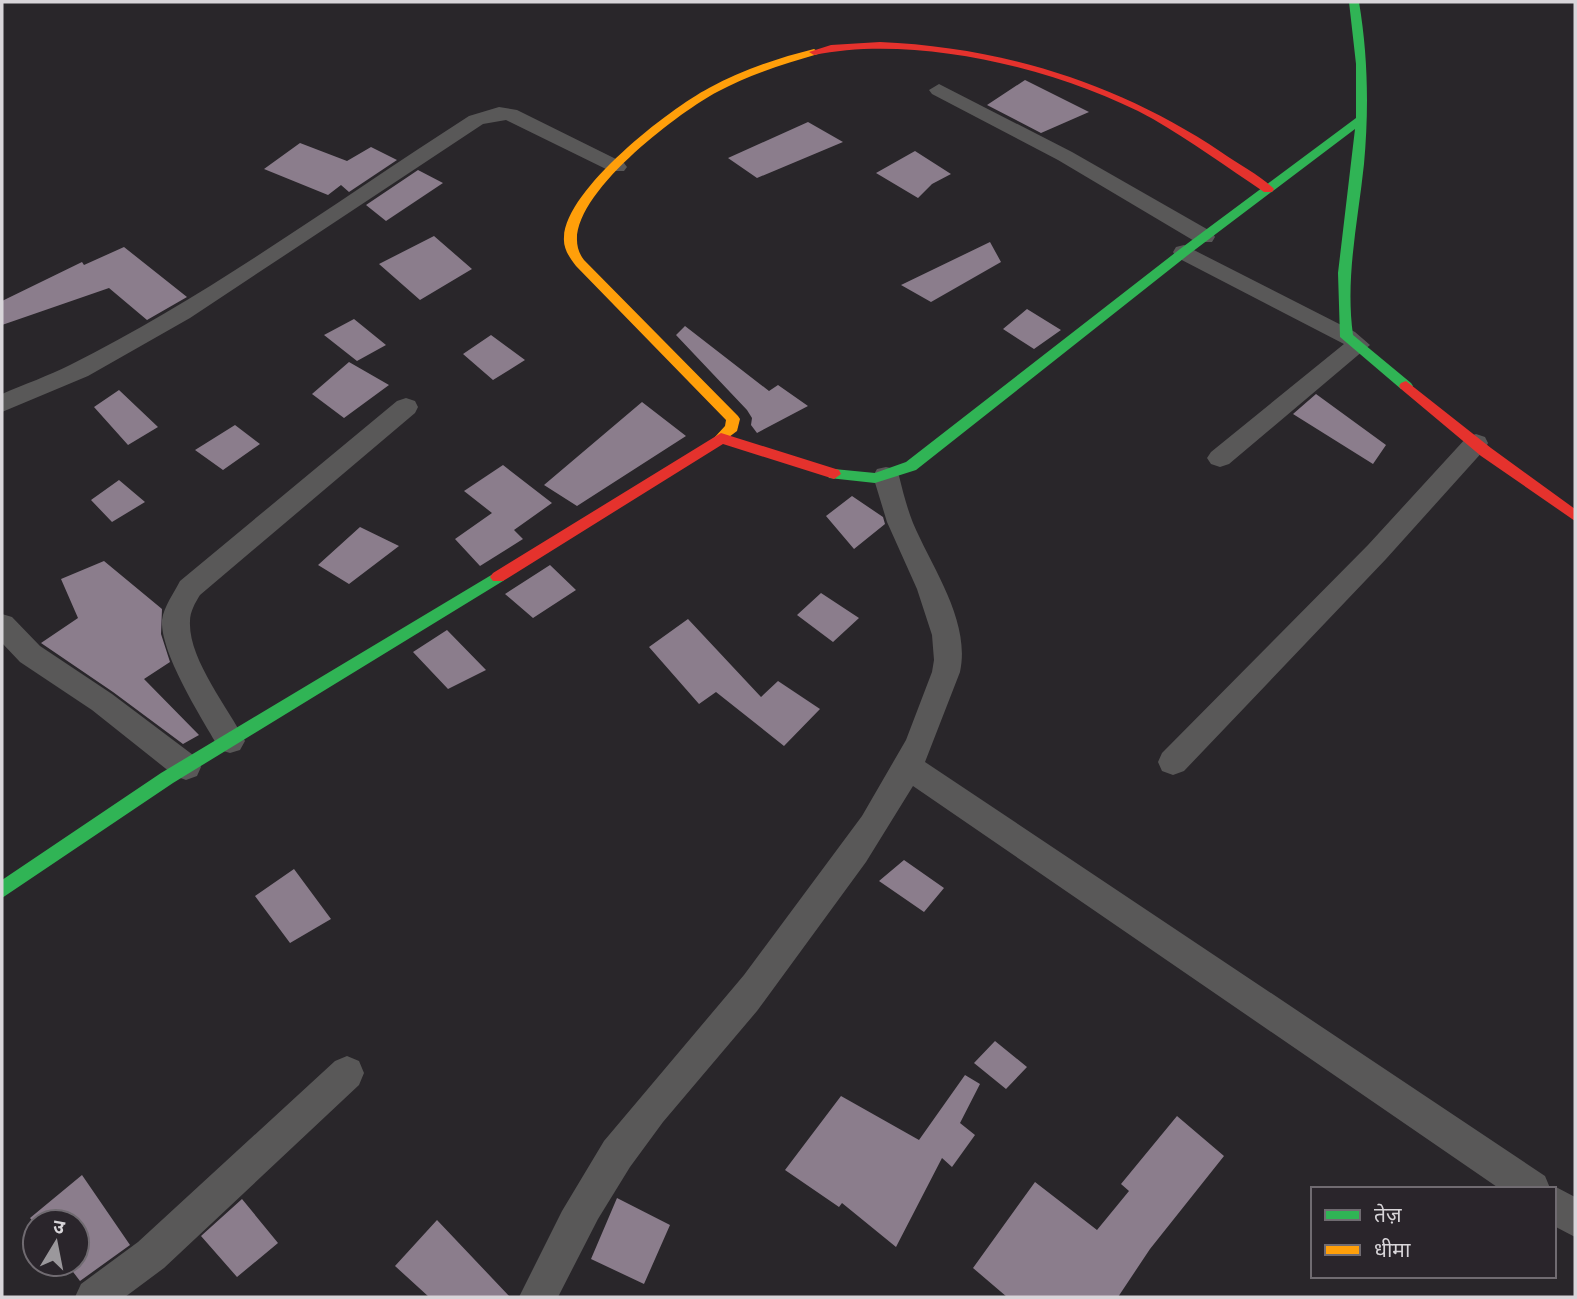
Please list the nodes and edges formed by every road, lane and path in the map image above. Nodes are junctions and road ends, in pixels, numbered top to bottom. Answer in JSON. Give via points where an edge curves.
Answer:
{"nodes":[{"id":1,"x":1354,"y":4,"type":"edge"},
{"id":2,"x":939,"y":90,"type":"dead end"},
{"id":3,"x":1362,"y":120,"type":"junction"},
{"id":4,"x":617,"y":167,"type":"junction"},
{"id":5,"x":1268,"y":189,"type":"junction"},
{"id":6,"x":1204,"y":237,"type":"junction"},
{"id":7,"x":1184,"y":252,"type":"junction"},
{"id":8,"x":1352,"y":341,"type":"junction"},
{"id":9,"x":2,"y":404,"type":"edge"},
{"id":10,"x":407,"y":407,"type":"dead end"},
{"id":11,"x":721,"y":438,"type":"junction"},
{"id":12,"x":1476,"y":443,"type":"junction"},
{"id":13,"x":1220,"y":458,"type":"dead end"},
{"id":14,"x":886,"y":476,"type":"junction"},
{"id":15,"x":1575,"y":516,"type":"edge"},
{"id":16,"x":2,"y":625,"type":"edge"},
{"id":17,"x":230,"y":741,"type":"junction"},
{"id":18,"x":1173,"y":762,"type":"dead end"},
{"id":19,"x":186,"y":767,"type":"junction"},
{"id":20,"x":908,"y":767,"type":"junction"},
{"id":21,"x":2,"y":890,"type":"edge"},
{"id":22,"x":347,"y":1073,"type":"dead end"},
{"id":23,"x":1529,"y":1187,"type":"edge"},
{"id":24,"x":1556,"y":1205,"type":"edge"},
{"id":25,"x":1575,"y":1219,"type":"edge"},
{"id":26,"x":94,"y":1297,"type":"edge"},
{"id":27,"x":538,"y":1297,"type":"edge"}],
"edges":[{"from":1,"to":3,"type":"street","via":[[1364,71]]},
{"from":2,"to":6,"type":"street"},
{"from":3,"to":5,"type":"street"},
{"from":3,"to":8,"type":"street","via":[[1344,262],[1342,309]]},
{"from":4,"to":5,"type":"street","via":[[696,99],[722,85],[804,54],[882,44],[1019,64],[1083,82],[1141,109]]},
{"from":4,"to":9,"type":"street","via":[[510,114],[483,117],[178,313],[79,370]]},
{"from":4,"to":11,"type":"street","via":[[587,195],[571,230],[571,250],[733,419],[732,428]]},
{"from":5,"to":6,"type":"street"},
{"from":6,"to":7,"type":"street"},
{"from":7,"to":8,"type":"street"},
{"from":7,"to":14,"type":"street","via":[[944,442],[911,466]]},
{"from":8,"to":12,"type":"street"},
{"from":8,"to":13,"type":"street"},
{"from":10,"to":17,"type":"street","via":[[190,588],[181,604],[176,621],[179,635]]},
{"from":11,"to":14,"type":"street","via":[[844,475]]},
{"from":11,"to":17,"type":"street"},
{"from":12,"to":15,"type":"street"},
{"from":12,"to":18,"type":"street"},
{"from":14,"to":20,"type":"street","via":[[894,512],[938,605],[946,634],[948,663]]},
{"from":16,"to":19,"type":"street","via":[[30,654]]},
{"from":17,"to":19,"type":"street"},
{"from":19,"to":21,"type":"street"},
{"from":20,"to":23,"type":"street"},
{"from":20,"to":27,"type":"street","via":[[867,835],[715,1038],[618,1153]]},
{"from":22,"to":26,"type":"street","via":[[151,1255]]},
{"from":24,"to":25,"type":"street"}]}
